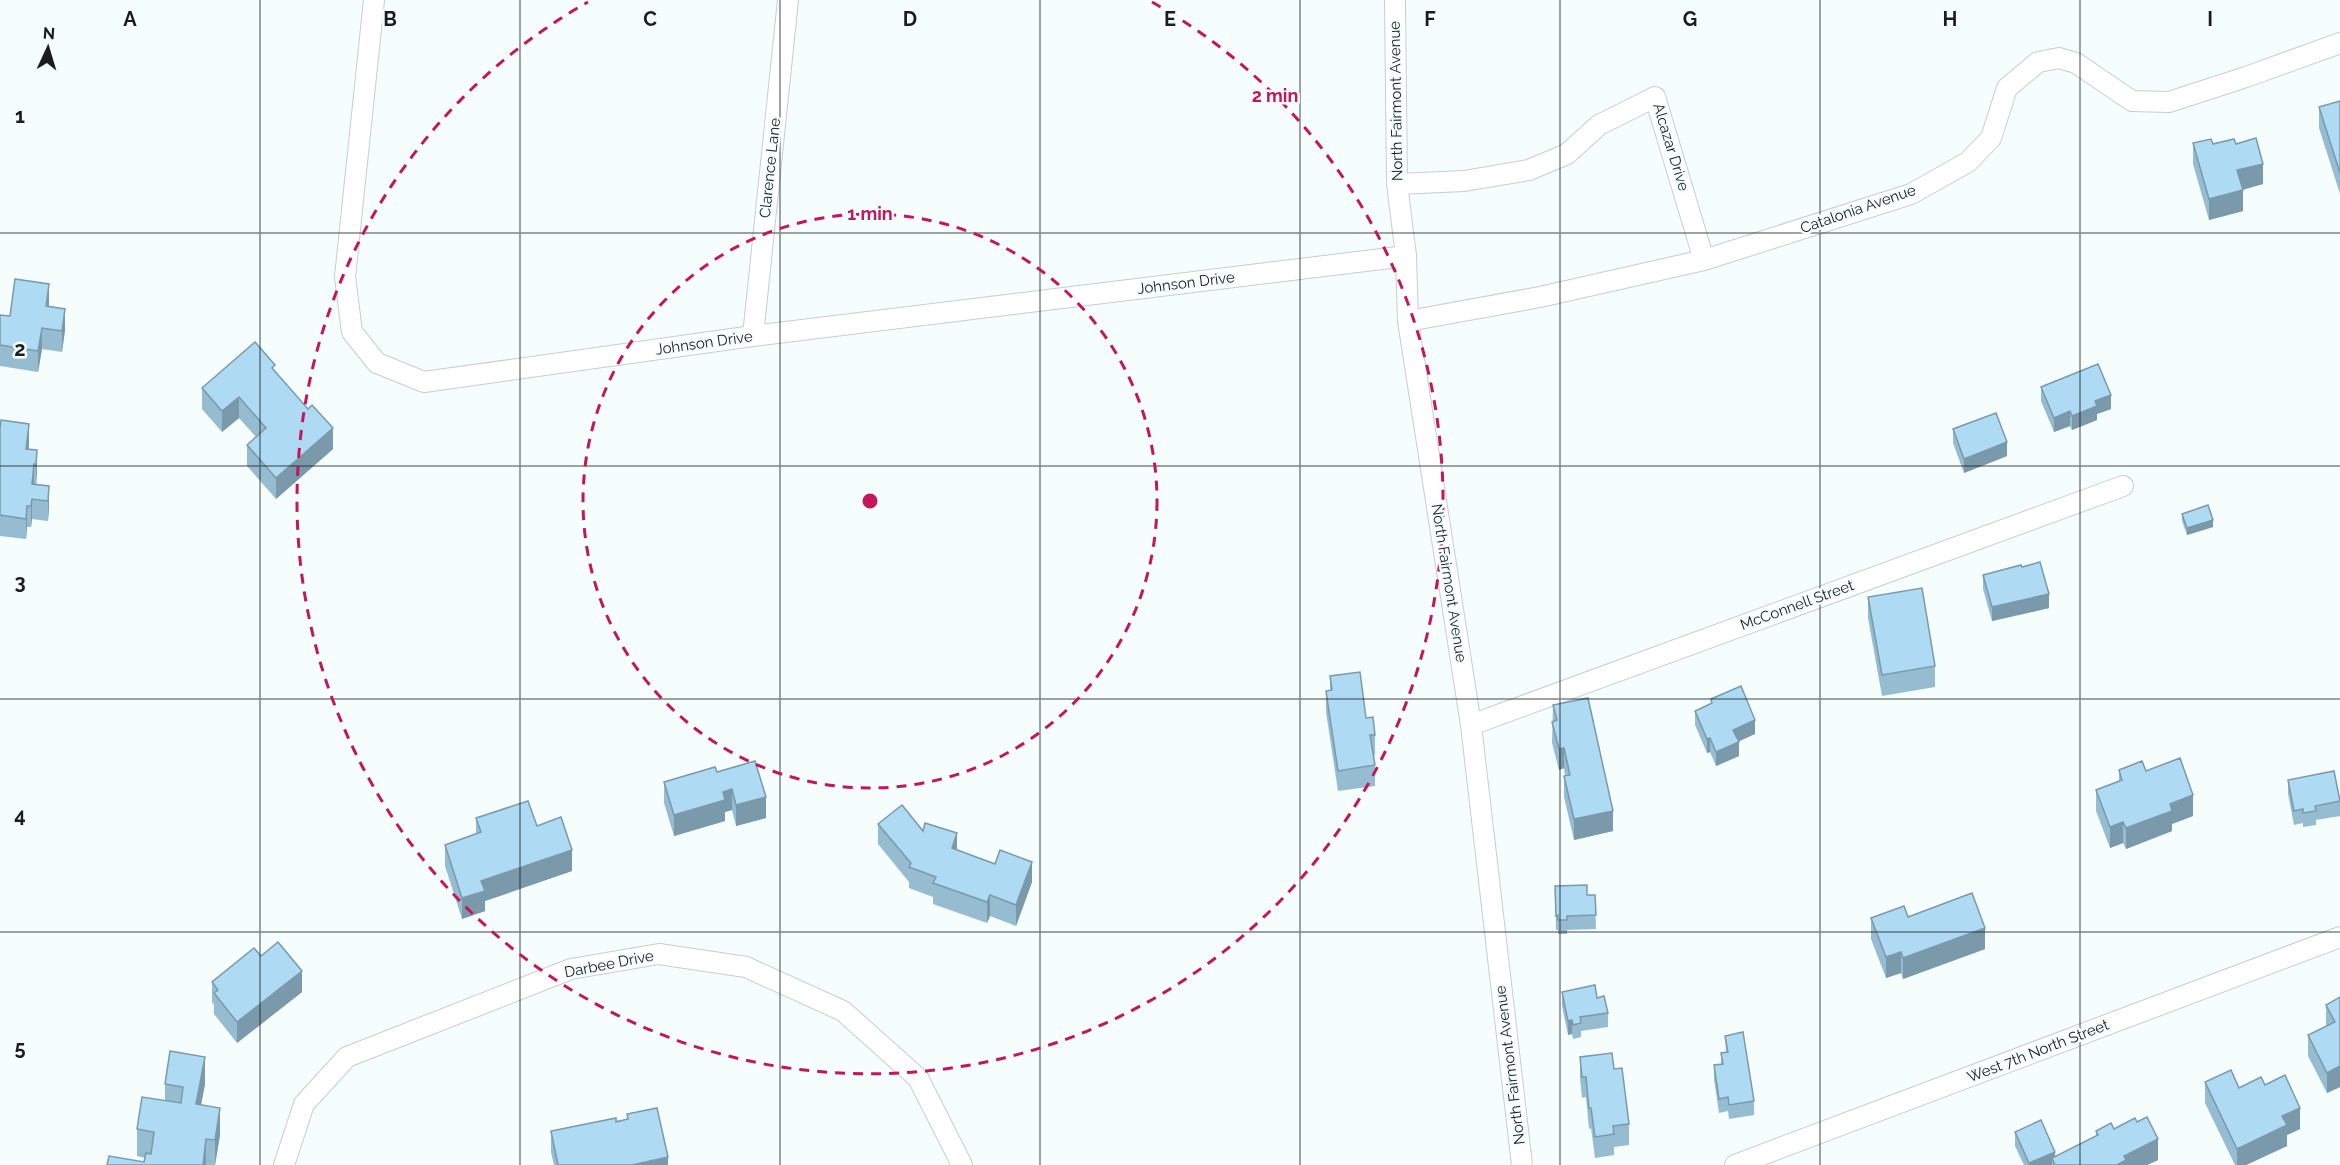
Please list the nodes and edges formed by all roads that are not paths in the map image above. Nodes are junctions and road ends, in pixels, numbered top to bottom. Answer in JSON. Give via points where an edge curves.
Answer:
{"nodes":[{"id":1,"x":374,"y":0,"type":"edge"},
{"id":2,"x":788,"y":0,"type":"edge"},
{"id":3,"x":1395,"y":0,"type":"edge"},
{"id":4,"x":2340,"y":43,"type":"edge"},
{"id":5,"x":1397,"y":184,"type":"junction"},
{"id":6,"x":1406,"y":256,"type":"junction"},
{"id":7,"x":1704,"y":260,"type":"junction"},
{"id":8,"x":1408,"y":321,"type":"junction"},
{"id":9,"x":753,"y":336,"type":"junction"},
{"id":10,"x":2122,"y":486,"type":"dead end"},
{"id":11,"x":1471,"y":725,"type":"junction"},
{"id":12,"x":2340,"y":937,"type":"edge"},
{"id":13,"x":284,"y":1165,"type":"edge"},
{"id":14,"x":962,"y":1165,"type":"edge"},
{"id":15,"x":1522,"y":1165,"type":"edge"},
{"id":16,"x":1735,"y":1165,"type":"edge"}],
"edges":[{"from":1,"to":9,"type":"street","name":"Johnson Drive","via":[[345,277],[352,332],[377,363],[424,382]]},
{"from":2,"to":9,"type":"street","name":"Clarence Lane"},
{"from":3,"to":5,"type":"street","name":"North Fairmont Avenue"},
{"from":4,"to":7,"type":"street","name":"Catalonia Avenue","via":[[2169,102],[2132,101],[2076,63],[2059,58],[2038,62],[2007,88],[1991,138],[1968,162],[1911,194]]},
{"from":5,"to":6,"type":"street","name":"North Fairmont Avenue"},
{"from":5,"to":7,"type":"street","name":"Alcazar Drive","via":[[1464,181],[1528,170],[1568,154],[1599,125],[1655,97]]},
{"from":6,"to":8,"type":"street","name":"North Fairmont Avenue"},
{"from":6,"to":9,"type":"street","name":"Johnson Drive"},
{"from":7,"to":8,"type":"street","name":"Catalonia Avenue","via":[[1540,297]]},
{"from":8,"to":11,"type":"street","name":"North Fairmont Avenue"},
{"from":10,"to":11,"type":"street","name":"McConnell Street"},
{"from":11,"to":15,"type":"street","name":"North Fairmont Avenue"},
{"from":12,"to":16,"type":"street","name":"West 7th North Street"},
{"from":13,"to":14,"type":"street","name":"Darbee Drive","via":[[304,1104],[347,1057],[571,969],[659,954],[746,967],[843,1011],[918,1078]]}]}
